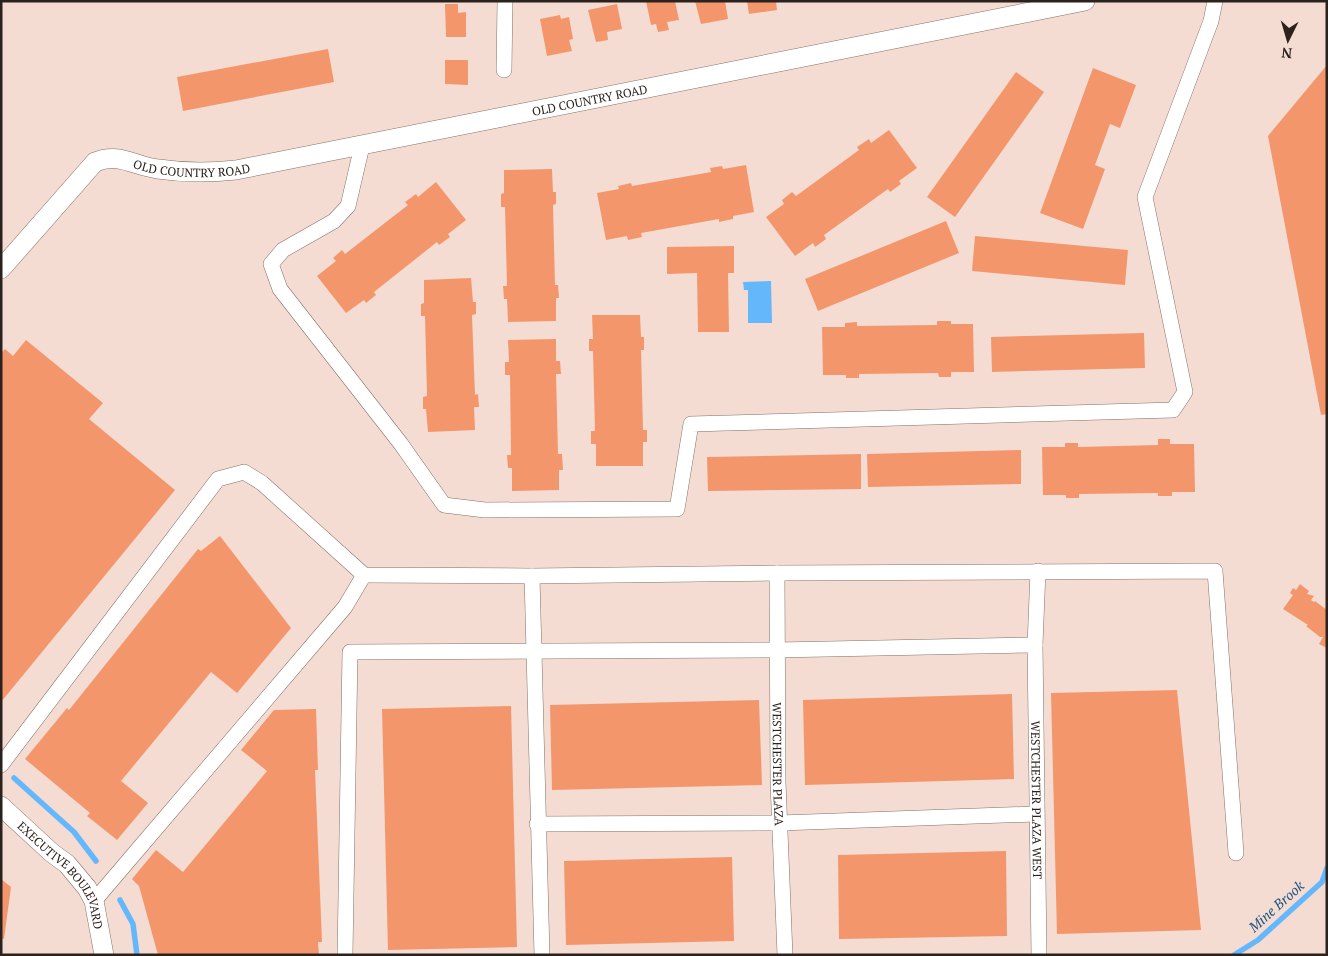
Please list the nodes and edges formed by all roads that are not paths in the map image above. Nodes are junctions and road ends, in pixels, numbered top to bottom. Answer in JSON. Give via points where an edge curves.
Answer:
{"nodes":[{"id":1,"x":505,"y":1,"type":"edge"},
{"id":2,"x":1085,"y":1,"type":"edge"},
{"id":3,"x":1215,"y":1,"type":"edge"},
{"id":4,"x":504,"y":70,"type":"dead end"},
{"id":5,"x":362,"y":146,"type":"junction"},
{"id":6,"x":1,"y":269,"type":"edge"},
{"id":7,"x":1038,"y":571,"type":"junction"},
{"id":8,"x":777,"y":572,"type":"junction"},
{"id":9,"x":364,"y":575,"type":"junction"},
{"id":10,"x":532,"y":576,"type":"junction"},
{"id":11,"x":1035,"y":645,"type":"junction"},
{"id":12,"x":777,"y":650,"type":"junction"},
{"id":13,"x":534,"y":651,"type":"junction"},
{"id":14,"x":1,"y":765,"type":"edge"},
{"id":15,"x":1,"y":806,"type":"edge"},
{"id":16,"x":1035,"y":814,"type":"junction"},
{"id":17,"x":780,"y":823,"type":"junction"},
{"id":18,"x":537,"y":824,"type":"junction"},
{"id":19,"x":1236,"y":852,"type":"dead end"},
{"id":20,"x":94,"y":901,"type":"junction"},
{"id":21,"x":104,"y":955,"type":"edge"},
{"id":22,"x":346,"y":955,"type":"edge"},
{"id":23,"x":542,"y":955,"type":"edge"},
{"id":24,"x":785,"y":955,"type":"edge"},
{"id":25,"x":1039,"y":955,"type":"edge"}],
"edges":[{"from":1,"to":4,"type":"street"},
{"from":2,"to":5,"type":"street","name":"OLD COUNTRY ROAD"},
{"from":3,"to":5,"type":"street","via":[[1211,21],[1145,197],[1185,392],[1173,410],[690,424],[677,509],[485,510],[444,505],[401,444],[280,289],[271,264],[283,250],[334,221],[348,206]]},
{"from":5,"to":6,"type":"street","name":"OLD COUNTRY ROAD","via":[[205,174],[142,167],[120,157],[104,158],[94,162]]},
{"from":7,"to":8,"type":"street"},
{"from":7,"to":11,"type":"street","name":"WESTCHESTER PLAZA WEST"},
{"from":7,"to":19,"type":"street","via":[[1215,571]]},
{"from":8,"to":10,"type":"street"},
{"from":8,"to":12,"type":"street","name":"WESTCHESTER PLAZA"},
{"from":9,"to":10,"type":"street"},
{"from":9,"to":14,"type":"street","via":[[262,483],[244,472],[218,479]]},
{"from":9,"to":20,"type":"street","via":[[345,607]]},
{"from":10,"to":13,"type":"street"},
{"from":11,"to":12,"type":"street"},
{"from":11,"to":16,"type":"street","name":"WESTCHESTER PLAZA WEST"},
{"from":12,"to":13,"type":"street"},
{"from":12,"to":17,"type":"street","name":"WESTCHESTER PLAZA"},
{"from":13,"to":18,"type":"street"},
{"from":13,"to":22,"type":"street","via":[[350,652]]},
{"from":15,"to":20,"type":"street","name":"EXECUTIVE BOULEVARD","via":[[67,864]]},
{"from":16,"to":17,"type":"street"},
{"from":16,"to":25,"type":"street","name":"WESTCHESTER PLAZA WEST"},
{"from":17,"to":18,"type":"street"},
{"from":17,"to":24,"type":"street","name":"WESTCHESTER PLAZA"},
{"from":18,"to":23,"type":"street"},
{"from":20,"to":21,"type":"street","name":"EXECUTIVE BOULEVARD"}]}
